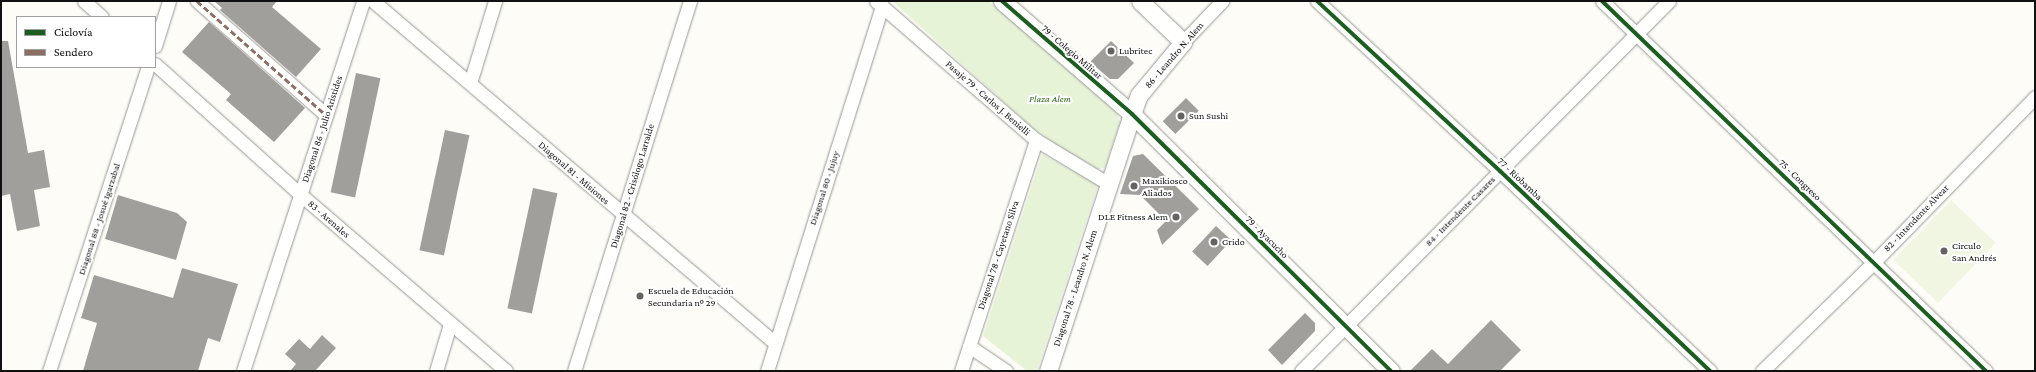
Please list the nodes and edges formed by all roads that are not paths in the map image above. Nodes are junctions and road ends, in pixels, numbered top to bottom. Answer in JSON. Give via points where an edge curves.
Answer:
{"nodes":[{"id":1,"x":84,"y":1,"type":"edge"},
{"id":2,"x":169,"y":1,"type":"edge"},
{"id":3,"x":197,"y":1,"type":"edge"},
{"id":4,"x":363,"y":1,"type":"edge"},
{"id":5,"x":374,"y":1,"type":"edge"},
{"id":6,"x":495,"y":1,"type":"edge"},
{"id":7,"x":690,"y":1,"type":"edge"},
{"id":8,"x":1002,"y":1,"type":"edge"},
{"id":9,"x":1140,"y":1,"type":"edge"},
{"id":10,"x":1222,"y":1,"type":"edge"},
{"id":11,"x":1317,"y":1,"type":"edge"},
{"id":12,"x":1602,"y":1,"type":"edge"},
{"id":13,"x":1670,"y":1,"type":"edge"},
{"id":14,"x":879,"y":4,"type":"edge"},
{"id":15,"x":101,"y":16,"type":"edge"},
{"id":16,"x":1636,"y":34,"type":"junction"},
{"id":17,"x":1183,"y":42,"type":"junction"},
{"id":18,"x":156,"y":43,"type":"edge"},
{"id":19,"x":156,"y":65,"type":"edge"},
{"id":20,"x":148,"y":68,"type":"edge"},
{"id":21,"x":470,"y":83,"type":"junction"},
{"id":22,"x":2035,"y":97,"type":"edge"},
{"id":23,"x":1132,"y":114,"type":"junction"},
{"id":24,"x":326,"y":115,"type":"junction"},
{"id":25,"x":1036,"y":140,"type":"junction"},
{"id":26,"x":1500,"y":171,"type":"junction"},
{"id":27,"x":1109,"y":184,"type":"junction"},
{"id":28,"x":301,"y":195,"type":"junction"},
{"id":29,"x":623,"y":215,"type":"junction"},
{"id":30,"x":1874,"y":262,"type":"junction"},
{"id":31,"x":450,"y":324,"type":"junction"},
{"id":32,"x":1345,"y":325,"type":"junction"},
{"id":33,"x":775,"y":343,"type":"junction"},
{"id":34,"x":969,"y":346,"type":"junction"},
{"id":35,"x":49,"y":371,"type":"edge"},
{"id":36,"x":243,"y":371,"type":"edge"},
{"id":37,"x":436,"y":371,"type":"edge"},
{"id":38,"x":506,"y":371,"type":"edge"},
{"id":39,"x":574,"y":371,"type":"edge"},
{"id":40,"x":767,"y":371,"type":"edge"},
{"id":41,"x":961,"y":371,"type":"edge"},
{"id":42,"x":1006,"y":371,"type":"edge"},
{"id":43,"x":1048,"y":371,"type":"edge"},
{"id":44,"x":1301,"y":371,"type":"edge"},
{"id":45,"x":1391,"y":371,"type":"edge"},
{"id":46,"x":1710,"y":371,"type":"edge"},
{"id":47,"x":1762,"y":371,"type":"edge"},
{"id":48,"x":1986,"y":371,"type":"edge"}],
"edges":[{"from":1,"to":15,"type":"street"},
{"from":2,"to":18,"type":"street"},
{"from":3,"to":24,"type":"street"},
{"from":4,"to":24,"type":"street","name":"Diagonal 86 - Julio Aristides"},
{"from":5,"to":21,"type":"street","name":"Diagonal 81 - Misiones"},
{"from":6,"to":21,"type":"street"},
{"from":7,"to":29,"type":"street","name":"Diagonal 82 - Crisólogo Larralde"},
{"from":8,"to":23,"type":"street","name":"79 - Colegio Militar"},
{"from":9,"to":17,"type":"street"},
{"from":10,"to":17,"type":"street","name":"86 - Leandro N. Alem"},
{"from":11,"to":26,"type":"street","name":"77 - Riobamba"},
{"from":12,"to":16,"type":"street","name":"75 - Congreso"},
{"from":13,"to":16,"type":"street","name":"84 - Intendente Casares"},
{"from":14,"to":25,"type":"street","name":"Pasaje 79 - Carlos J. Benielli"},
{"from":14,"to":33,"type":"street","name":"Diagonal 80 - Jujuy"},
{"from":16,"to":26,"type":"street","name":"84 - Intendente Casares"},
{"from":16,"to":30,"type":"street","name":"75 - Congreso"},
{"from":17,"to":23,"type":"street","name":"86 - Leandro N. Alem","via":[[1139,95]]},
{"from":19,"to":28,"type":"street","name":"83 - Arenales"},
{"from":20,"to":35,"type":"street","name":"Diagonal 88 - Josué Igarzabal"},
{"from":21,"to":29,"type":"street","name":"Diagonal 81 - Misiones"},
{"from":22,"to":30,"type":"street","name":"82 - Intendente Alvear"},
{"from":23,"to":27,"type":"street","name":"Diagonal 78 - Leandro N. Alem"},
{"from":23,"to":32,"type":"street","name":"79 - Ayacucho"},
{"from":24,"to":28,"type":"street","name":"Diagonal 86 - Julio Aristides"},
{"from":25,"to":27,"type":"street","name":"Pasaje 79 - Carlos J. Benielli"},
{"from":25,"to":34,"type":"street","name":"Diagonal 78 - Cayetano Silva"},
{"from":26,"to":32,"type":"street","name":"84 - Intendente Casares"},
{"from":26,"to":46,"type":"street","name":"77 - Riobamba"},
{"from":27,"to":43,"type":"street","name":"Diagonal 78 - Leandro N. Alem"},
{"from":28,"to":31,"type":"street","name":"83 - Arenales"},
{"from":28,"to":36,"type":"street","name":"Diagonal 86 - Julio Aristides"},
{"from":29,"to":33,"type":"street","name":"Diagonal 81 - Misiones"},
{"from":29,"to":39,"type":"street","name":"Diagonal 82 - Crisólogo Larralde"},
{"from":30,"to":47,"type":"street","name":"82 - Intendente Alvear"},
{"from":30,"to":48,"type":"street","name":"75 - Congreso"},
{"from":31,"to":37,"type":"street"},
{"from":31,"to":38,"type":"street","name":"83 - Arenales"},
{"from":32,"to":44,"type":"street","name":"84 - Intendente Casares"},
{"from":32,"to":45,"type":"street","name":"79 - Ayacucho"},
{"from":33,"to":40,"type":"street","name":"Diagonal 80 - Jujuy"},
{"from":34,"to":41,"type":"street","name":"Diagonal 78 - Cayetano Silva"},
{"from":34,"to":42,"type":"street"}]}
